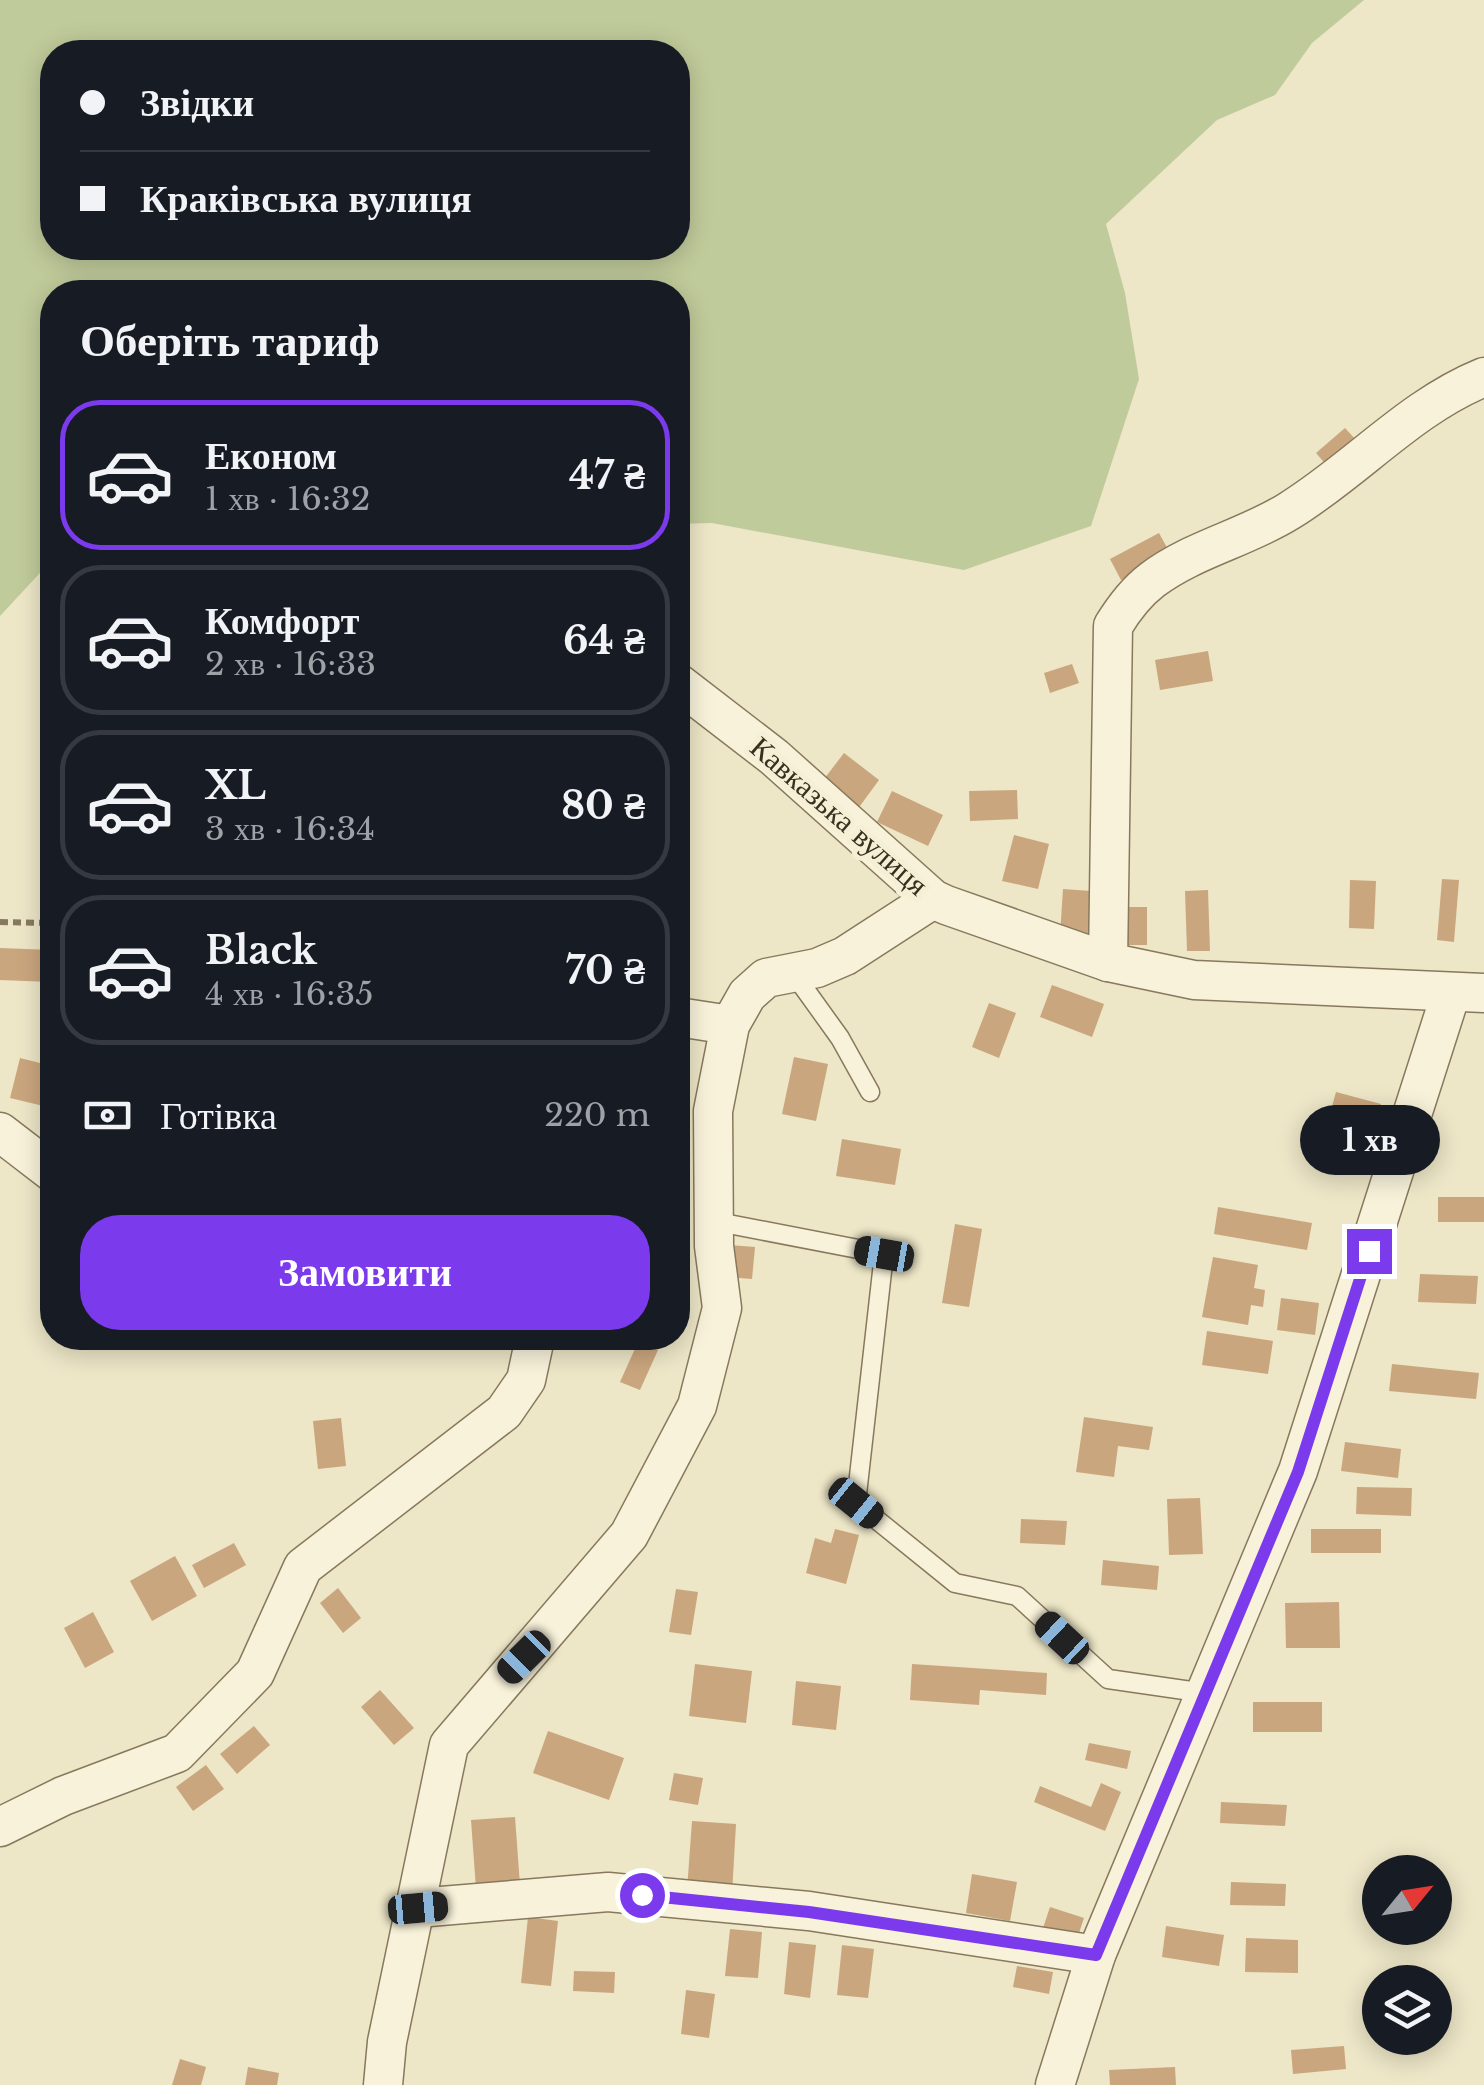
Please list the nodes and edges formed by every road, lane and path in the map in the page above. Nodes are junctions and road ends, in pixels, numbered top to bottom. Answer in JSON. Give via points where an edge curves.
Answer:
{"nodes":[{"id":1,"x":1484,"y":377,"type":"edge"},
{"id":2,"x":690,"y":692,"type":"edge"},
{"id":3,"x":933,"y":899,"type":"junction"},
{"id":4,"x":0,"y":922,"type":"edge"},
{"id":5,"x":40,"y":923,"type":"edge"},
{"id":6,"x":1108,"y":962,"type":"junction"},
{"id":7,"x":794,"y":974,"type":"junction"},
{"id":8,"x":1468,"y":993,"type":"edge"},
{"id":9,"x":690,"y":1019,"type":"edge"},
{"id":10,"x":730,"y":1025,"type":"junction"},
{"id":11,"x":870,"y":1092,"type":"dead end"},
{"id":12,"x":0,"y":1132,"type":"edge"},
{"id":13,"x":40,"y":1163,"type":"edge"},
{"id":14,"x":713,"y":1222,"type":"junction"},
{"id":15,"x":532,"y":1350,"type":"edge"},
{"id":16,"x":1205,"y":1693,"type":"junction"},
{"id":17,"x":0,"y":1827,"type":"edge"},
{"id":18,"x":418,"y":1908,"type":"junction"},
{"id":19,"x":1096,"y":1955,"type":"junction"},
{"id":20,"x":382,"y":2085,"type":"edge"},
{"id":21,"x":1055,"y":2085,"type":"edge"}],
"edges":[{"from":1,"to":6,"type":"street","via":[[1419,410],[1290,510],[1187,559],[1127,602],[1113,626]]},
{"from":2,"to":3,"type":"street","name":"Кавказька вулиця","via":[[774,757]]},
{"from":3,"to":6,"type":"street","name":"Кавказька вулиця"},
{"from":3,"to":7,"type":"street","via":[[845,956]]},
{"from":4,"to":5,"type":"path"},
{"from":6,"to":8,"type":"street","name":"Кавказька вулиця","via":[[1194,980]]},
{"from":7,"to":10,"type":"street","via":[[766,978]]},
{"from":7,"to":11,"type":"lane"},
{"from":8,"to":16,"type":"street","via":[[1298,1472]]},
{"from":9,"to":10,"type":"street"},
{"from":10,"to":14,"type":"street","via":[[713,1112]]},
{"from":12,"to":13,"type":"street"},
{"from":14,"to":16,"type":"lane","via":[[884,1254],[856,1503],[955,1583],[1017,1596],[1108,1679]]},
{"from":14,"to":18,"type":"street","via":[[722,1308],[696,1406],[629,1535],[449,1745]]},
{"from":15,"to":17,"type":"street","via":[[526,1380],[504,1412],[303,1568],[255,1673],[177,1753]]},
{"from":16,"to":19,"type":"street"},
{"from":18,"to":19,"type":"street","via":[[608,1892],[829,1914]]},
{"from":18,"to":20,"type":"street"},
{"from":19,"to":21,"type":"street"}]}
